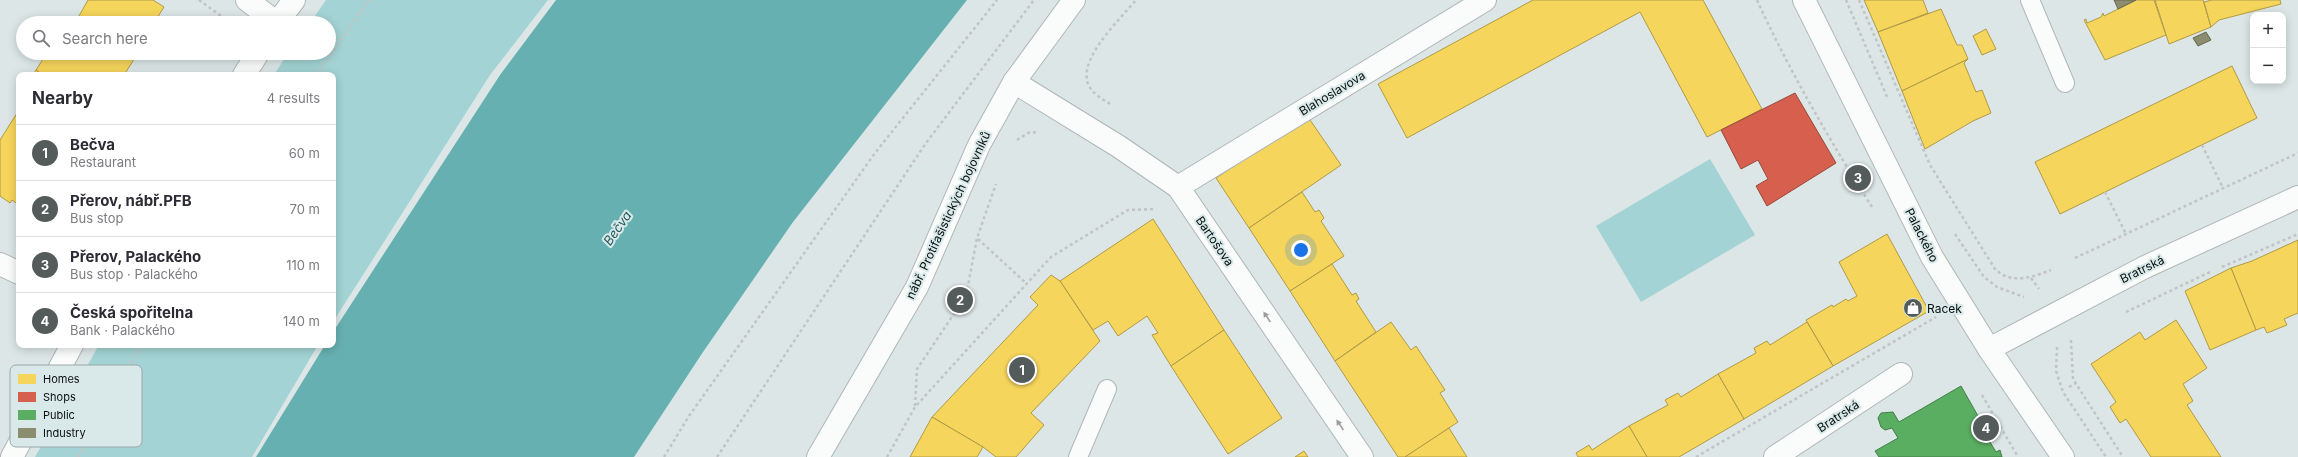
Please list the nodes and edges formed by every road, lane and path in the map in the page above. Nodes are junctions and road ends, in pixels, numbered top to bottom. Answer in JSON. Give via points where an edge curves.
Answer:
{"nodes":[{"id":1,"x":199,"y":0,"type":"edge"},
{"id":2,"x":247,"y":0,"type":"edge"},
{"id":3,"x":294,"y":0,"type":"edge"},
{"id":4,"x":369,"y":0,"type":"edge"},
{"id":5,"x":997,"y":0,"type":"edge"},
{"id":6,"x":1034,"y":0,"type":"edge"},
{"id":7,"x":1074,"y":0,"type":"edge"},
{"id":8,"x":1485,"y":0,"type":"edge"},
{"id":9,"x":1804,"y":0,"type":"edge"},
{"id":10,"x":1846,"y":0,"type":"edge"},
{"id":11,"x":1859,"y":0,"type":"edge"},
{"id":12,"x":2030,"y":0,"type":"edge"},
{"id":13,"x":221,"y":16,"type":"edge"},
{"id":14,"x":268,"y":16,"type":"edge"},
{"id":15,"x":282,"y":16,"type":"edge"},
{"id":16,"x":336,"y":47,"type":"edge"},
{"id":17,"x":254,"y":60,"type":"edge"},
{"id":18,"x":327,"y":60,"type":"edge"},
{"id":19,"x":246,"y":72,"type":"edge"},
{"id":20,"x":318,"y":72,"type":"edge"},
{"id":21,"x":1014,"y":82,"type":"junction"},
{"id":22,"x":2065,"y":83,"type":"dead end"},
{"id":23,"x":1890,"y":103,"type":"dead end"},
{"id":24,"x":1045,"y":133,"type":"dead end"},
{"id":25,"x":1013,"y":143,"type":"dead end"},
{"id":26,"x":2202,"y":145,"type":"dead end"},
{"id":27,"x":2298,"y":153,"type":"edge"},
{"id":28,"x":998,"y":179,"type":"dead end"},
{"id":29,"x":1178,"y":187,"type":"junction"},
{"id":30,"x":2223,"y":188,"type":"junction"},
{"id":31,"x":2105,"y":192,"type":"dead end"},
{"id":32,"x":2298,"y":197,"type":"edge"},
{"id":33,"x":1157,"y":208,"type":"dead end"},
{"id":34,"x":1953,"y":230,"type":"dead end"},
{"id":35,"x":2126,"y":234,"type":"junction"},
{"id":36,"x":2298,"y":234,"type":"edge"},
{"id":37,"x":977,"y":238,"type":"junction"},
{"id":38,"x":2075,"y":258,"type":"dead end"},
{"id":39,"x":0,"y":264,"type":"edge"},
{"id":40,"x":2221,"y":267,"type":"dead end"},
{"id":41,"x":2051,"y":270,"type":"dead end"},
{"id":42,"x":2214,"y":270,"type":"dead end"},
{"id":43,"x":16,"y":272,"type":"edge"},
{"id":44,"x":1027,"y":284,"type":"junction"},
{"id":45,"x":2027,"y":299,"type":"dead end"},
{"id":46,"x":2122,"y":314,"type":"dead end"},
{"id":47,"x":1939,"y":316,"type":"dead end"},
{"id":48,"x":2075,"y":335,"type":"dead end"},
{"id":49,"x":2056,"y":342,"type":"dead end"},
{"id":50,"x":70,"y":348,"type":"edge"},
{"id":51,"x":140,"y":348,"type":"edge"},
{"id":52,"x":1989,"y":349,"type":"junction"},
{"id":53,"x":61,"y":365,"type":"edge"},
{"id":54,"x":129,"y":365,"type":"edge"},
{"id":55,"x":1901,"y":374,"type":"dead end"},
{"id":56,"x":2076,"y":383,"type":"junction"},
{"id":57,"x":2069,"y":387,"type":"dead end"},
{"id":58,"x":1107,"y":389,"type":"dead end"},
{"id":59,"x":916,"y":407,"type":"junction"},
{"id":60,"x":17,"y":447,"type":"edge"},
{"id":61,"x":83,"y":447,"type":"edge"},
{"id":62,"x":12,"y":457,"type":"edge"},
{"id":63,"x":78,"y":457,"type":"edge"},
{"id":64,"x":664,"y":457,"type":"edge"},
{"id":65,"x":717,"y":457,"type":"edge"},
{"id":66,"x":818,"y":457,"type":"edge"},
{"id":67,"x":887,"y":457,"type":"edge"},
{"id":68,"x":1078,"y":457,"type":"edge"},
{"id":69,"x":1362,"y":457,"type":"edge"},
{"id":70,"x":1696,"y":457,"type":"edge"},
{"id":71,"x":1775,"y":457,"type":"edge"},
{"id":72,"x":2063,"y":457,"type":"edge"},
{"id":73,"x":2106,"y":457,"type":"edge"},
{"id":74,"x":2123,"y":457,"type":"edge"}],
"edges":[{"from":1,"to":13,"type":"path"},
{"from":2,"to":14,"type":"street"},
{"from":3,"to":15,"type":"street"},
{"from":4,"to":16,"type":"path"},
{"from":5,"to":64,"type":"path","via":[[875,153],[689,416]]},
{"from":6,"to":65,"type":"path","via":[[926,143]]},
{"from":7,"to":21,"type":"street","name":"nábř. Protifašistických bojovníků"},
{"from":8,"to":29,"type":"street","name":"Blahoslavova"},
{"from":9,"to":52,"type":"street","name":"Palackého","via":[[1932,257]]},
{"from":10,"to":23,"type":"path"},
{"from":11,"to":41,"type":"path","via":[[1930,165],[1995,269],[2004,276],[2021,278],[2031,278]]},
{"from":12,"to":22,"type":"lane"},
{"from":17,"to":19,"type":"street"},
{"from":18,"to":20,"type":"path"},
{"from":21,"to":29,"type":"street","name":"Bartošova","via":[[1118,146]]},
{"from":21,"to":66,"type":"street","name":"nábř. Protifašistických bojovníků","via":[[980,145],[917,287]]},
{"from":24,"to":25,"type":"path","via":[[1028,133]]},
{"from":26,"to":30,"type":"path"},
{"from":27,"to":30,"type":"path"},
{"from":28,"to":37,"type":"path"},
{"from":69,"to":29,"type":"street","name":"Bartošova","one_way":true},
{"from":30,"to":35,"type":"path"},
{"from":31,"to":35,"type":"path"},
{"from":32,"to":52,"type":"street","name":"Bratrská","via":[[2138,270]]},
{"from":33,"to":44,"type":"path","via":[[1128,210],[1051,257]]},
{"from":34,"to":45,"type":"path","via":[[1984,277],[1997,287]]},
{"from":35,"to":38,"type":"path"},
{"from":36,"to":40,"type":"path"},
{"from":37,"to":44,"type":"path"},
{"from":37,"to":59,"type":"path","via":[[966,296],[917,369]]},
{"from":39,"to":43,"type":"street"},
{"from":42,"to":46,"type":"path"},
{"from":44,"to":59,"type":"path"},
{"from":47,"to":70,"type":"path"},
{"from":48,"to":56,"type":"path","via":[[2070,338],[2071,374]]},
{"from":49,"to":73,"type":"path","via":[[2056,371],[2063,392]]},
{"from":50,"to":53,"type":"street"},
{"from":51,"to":54,"type":"path"},
{"from":52,"to":72,"type":"street","name":"Palackého"},
{"from":55,"to":71,"type":"street","name":"Bratrská"},
{"from":56,"to":57,"type":"path"},
{"from":56,"to":74,"type":"path"},
{"from":58,"to":68,"type":"lane"},
{"from":59,"to":67,"type":"path"},
{"from":60,"to":62,"type":"street"},
{"from":61,"to":63,"type":"path"}]}
